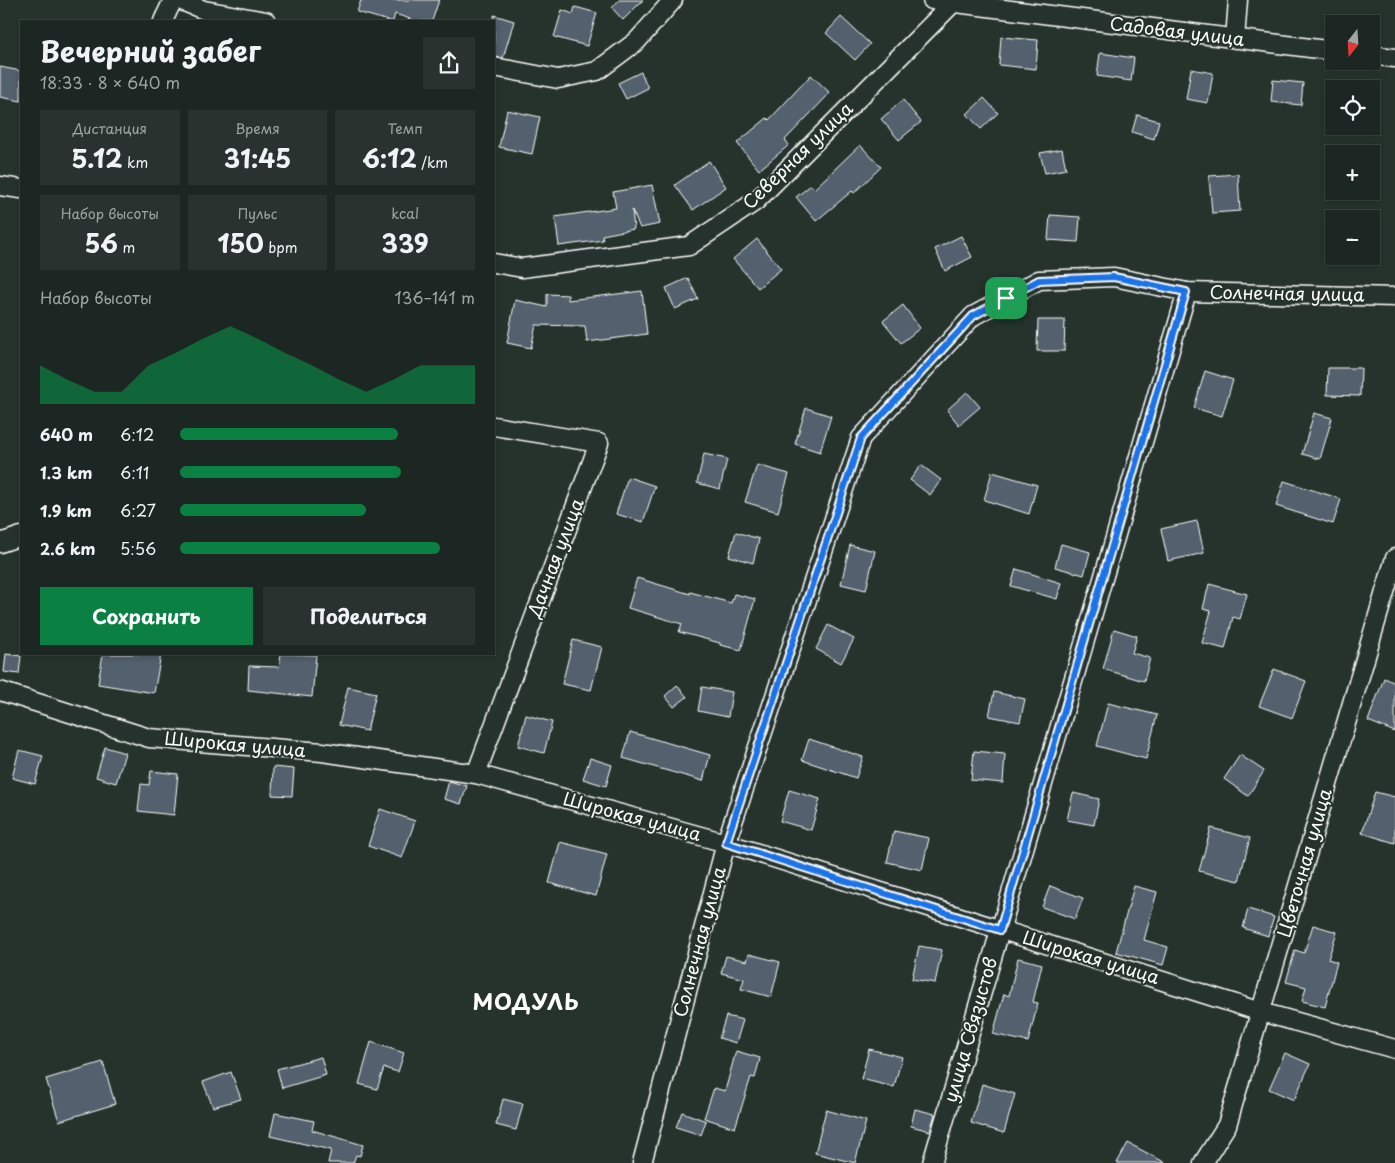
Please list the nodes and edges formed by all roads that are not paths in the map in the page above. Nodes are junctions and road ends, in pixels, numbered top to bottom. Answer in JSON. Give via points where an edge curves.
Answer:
{"nodes":[{"id":1,"x":173,"y":0,"type":"edge"},
{"id":2,"x":179,"y":0,"type":"edge"},
{"id":3,"x":673,"y":0,"type":"edge"},
{"id":4,"x":932,"y":0,"type":"edge"},
{"id":5,"x":1238,"y":0,"type":"edge"},
{"id":6,"x":953,"y":3,"type":"junction"},
{"id":7,"x":163,"y":20,"type":"edge"},
{"id":8,"x":260,"y":20,"type":"edge"},
{"id":9,"x":1235,"y":39,"type":"junction"},
{"id":10,"x":1325,"y":50,"type":"edge"},
{"id":11,"x":1380,"y":56,"type":"edge"},
{"id":12,"x":1395,"y":58,"type":"edge"},
{"id":13,"x":495,"y":68,"type":"edge"},
{"id":14,"x":0,"y":186,"type":"edge"},
{"id":15,"x":20,"y":190,"type":"edge"},
{"id":16,"x":495,"y":263,"type":"edge"},
{"id":17,"x":1186,"y":292,"type":"junction"},
{"id":18,"x":1395,"y":297,"type":"edge"},
{"id":19,"x":495,"y":426,"type":"edge"},
{"id":20,"x":20,"y":536,"type":"edge"},
{"id":21,"x":0,"y":543,"type":"edge"},
{"id":22,"x":1395,"y":558,"type":"edge"},
{"id":23,"x":0,"y":691,"type":"edge"},
{"id":24,"x":476,"y":774,"type":"junction"},
{"id":25,"x":726,"y":843,"type":"junction"},
{"id":26,"x":1000,"y":930,"type":"junction"},
{"id":27,"x":1261,"y":1012,"type":"junction"},
{"id":28,"x":1395,"y":1050,"type":"edge"},
{"id":29,"x":642,"y":1163,"type":"edge"},
{"id":30,"x":932,"y":1163,"type":"edge"},
{"id":31,"x":1203,"y":1163,"type":"edge"}],
"edges":[{"from":1,"to":7,"type":"street"},
{"from":2,"to":8,"type":"street","via":[[204,10]]},
{"from":3,"to":13,"type":"street","via":[[637,40],[597,72],[558,79]]},
{"from":4,"to":6,"type":"street","name":"Садовая улица"},
{"from":5,"to":9,"type":"street"},
{"from":6,"to":9,"type":"street","name":"Садовая улица"},
{"from":6,"to":16,"type":"street","name":"Северная улица","via":[[756,201],[689,246],[522,268]]},
{"from":9,"to":10,"type":"street","name":"Садовая улица"},
{"from":11,"to":12,"type":"street"},
{"from":14,"to":15,"type":"street"},
{"from":17,"to":18,"type":"street","name":"Солнечная улица"},
{"from":17,"to":25,"type":"street","name":"Солнечная улица","via":[[1114,277],[1039,280],[973,316],[861,438]]},
{"from":17,"to":26,"type":"street","name":"улица Связистов"},
{"from":19,"to":24,"type":"street","name":"Дачная улица","via":[[600,443]]},
{"from":20,"to":21,"type":"street"},
{"from":22,"to":27,"type":"street","name":"Цветочная улица"},
{"from":23,"to":24,"type":"street","name":"Широкая улица","via":[[149,738],[322,752]]},
{"from":24,"to":25,"type":"street","name":"Широкая улица"},
{"from":25,"to":26,"type":"street","name":"Широкая улица"},
{"from":25,"to":29,"type":"street","name":"Солнечная улица"},
{"from":26,"to":27,"type":"street","name":"Широкая улица"},
{"from":26,"to":30,"type":"street","name":"улица Связистов"},
{"from":27,"to":28,"type":"street","name":"Широкая улица"},
{"from":27,"to":31,"type":"street","name":"Цветочная улица","via":[[1228,1125]]}]}
